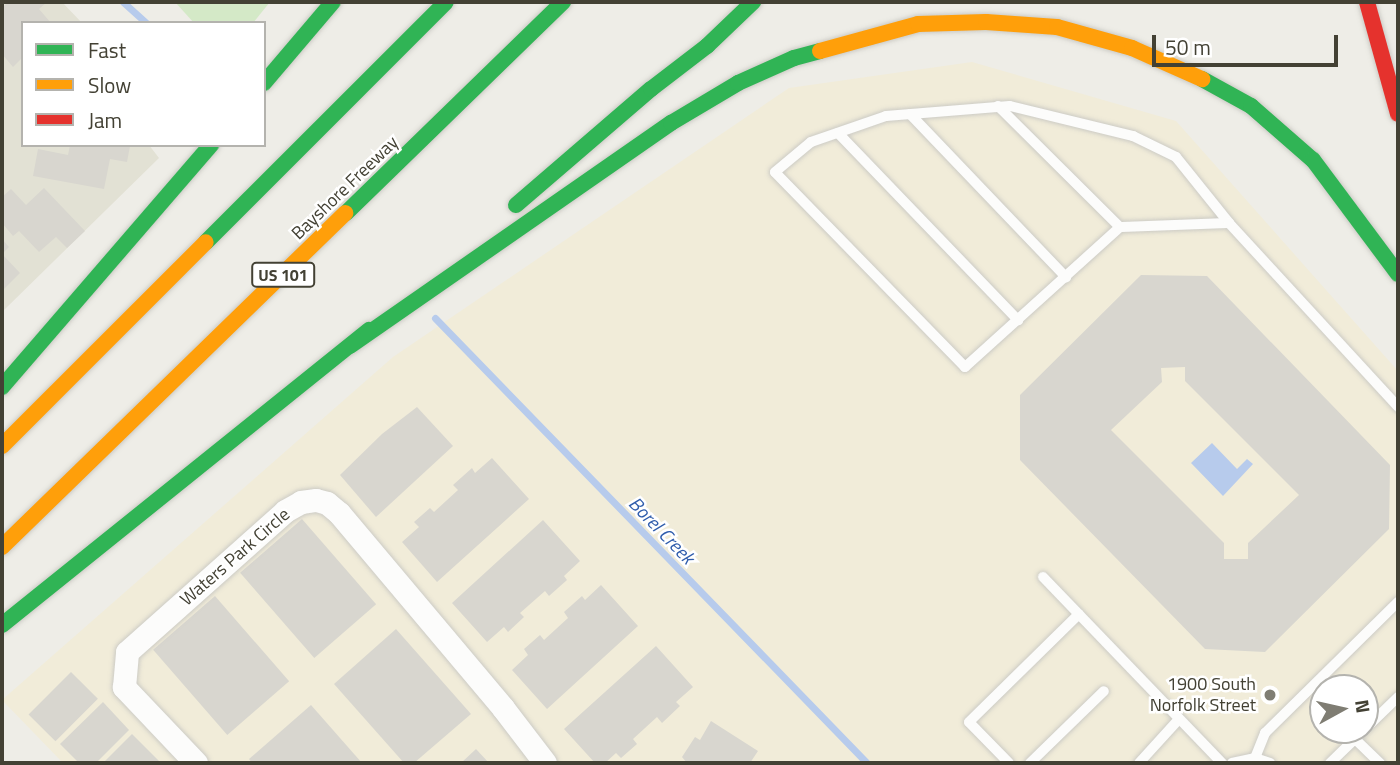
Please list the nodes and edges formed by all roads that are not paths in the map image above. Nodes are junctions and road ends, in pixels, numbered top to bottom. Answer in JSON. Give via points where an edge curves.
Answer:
{"nodes":[{"id":1,"x":333,"y":2,"type":"edge"},
{"id":2,"x":446,"y":2,"type":"edge"},
{"id":3,"x":563,"y":2,"type":"edge"},
{"id":4,"x":753,"y":2,"type":"edge"},
{"id":5,"x":1367,"y":2,"type":"edge"},
{"id":6,"x":266,"y":81,"type":"edge"},
{"id":7,"x":998,"y":106,"type":"junction"},
{"id":8,"x":910,"y":114,"type":"junction"},
{"id":9,"x":1398,"y":114,"type":"edge"},
{"id":10,"x":838,"y":133,"type":"junction"},
{"id":11,"x":209,"y":147,"type":"edge"},
{"id":12,"x":506,"y":213,"type":"dead end"},
{"id":13,"x":1229,"y":223,"type":"junction"},
{"id":14,"x":1120,"y":227,"type":"junction"},
{"id":15,"x":475,"y":240,"type":"dead end"},
{"id":16,"x":1398,"y":274,"type":"edge"},
{"id":17,"x":1066,"y":277,"type":"junction"},
{"id":18,"x":1018,"y":320,"type":"junction"},
{"id":19,"x":350,"y":346,"type":"junction"},
{"id":20,"x":2,"y":387,"type":"edge"},
{"id":21,"x":1398,"y":408,"type":"edge"},
{"id":22,"x":2,"y":446,"type":"edge"},
{"id":23,"x":2,"y":547,"type":"edge"},
{"id":24,"x":1043,"y":577,"type":"dead end"},
{"id":25,"x":1398,"y":602,"type":"edge"},
{"id":26,"x":1079,"y":614,"type":"junction"},
{"id":27,"x":2,"y":625,"type":"edge"},
{"id":28,"x":1104,"y":691,"type":"dead end"},
{"id":29,"x":1398,"y":697,"type":"edge"},
{"id":30,"x":1379,"y":715,"type":"edge"},
{"id":31,"x":1179,"y":719,"type":"junction"},
{"id":32,"x":1350,"y":744,"type":"edge"},
{"id":33,"x":1360,"y":744,"type":"edge"},
{"id":34,"x":1255,"y":758,"type":"junction"},
{"id":35,"x":196,"y":763,"type":"edge"},
{"id":36,"x":545,"y":763,"type":"edge"},
{"id":37,"x":1009,"y":763,"type":"edge"},
{"id":38,"x":1030,"y":763,"type":"edge"},
{"id":39,"x":1139,"y":763,"type":"edge"},
{"id":40,"x":1222,"y":763,"type":"edge"},
{"id":41,"x":1232,"y":763,"type":"edge"},
{"id":42,"x":1270,"y":763,"type":"edge"},
{"id":43,"x":1330,"y":763,"type":"edge"},
{"id":44,"x":1380,"y":763,"type":"edge"}],
"edges":[{"from":1,"to":6,"type":"highway"},
{"from":2,"to":22,"type":"highway"},
{"from":3,"to":23,"type":"highway","name":"Bayshore Freeway","number":"US 101"},
{"from":4,"to":12,"type":"highway","via":[[708,46]]},
{"from":5,"to":9,"type":"highway"},
{"from":7,"to":8,"type":"lane"},
{"from":7,"to":13,"type":"lane","via":[[1133,136],[1176,157]]},
{"from":7,"to":14,"type":"lane"},
{"from":8,"to":10,"type":"lane","via":[[886,116]]},
{"from":8,"to":17,"type":"lane"},
{"from":10,"to":18,"type":"lane"},
{"from":10,"to":18,"type":"lane","via":[[811,142],[775,172],[965,367]]},
{"from":11,"to":20,"type":"highway"},
{"from":13,"to":14,"type":"lane"},
{"from":13,"to":21,"type":"lane"},
{"from":14,"to":17,"type":"lane"},
{"from":15,"to":19,"type":"highway"},
{"from":16,"to":19,"type":"highway","via":[[1313,160],[1251,106],[1184,70],[1132,48],[1057,27],[918,24],[794,58],[749,78],[671,123]]},
{"from":17,"to":18,"type":"lane"},
{"from":19,"to":27,"type":"highway"},
{"from":24,"to":26,"type":"lane"},
{"from":25,"to":34,"type":"lane","via":[[1265,733]]},
{"from":26,"to":31,"type":"lane"},
{"from":26,"to":37,"type":"lane","via":[[969,722]]},
{"from":28,"to":38,"type":"lane"},
{"from":29,"to":30,"type":"lane"},
{"from":31,"to":39,"type":"lane"},
{"from":31,"to":40,"type":"lane"},
{"from":32,"to":43,"type":"lane"},
{"from":33,"to":44,"type":"lane"},
{"from":34,"to":41,"type":"lane"},
{"from":34,"to":42,"type":"lane"},
{"from":35,"to":36,"type":"street","name":"Waters Park Circle","via":[[124,687],[127,652],[285,511],[316,500],[339,513]]}]}
